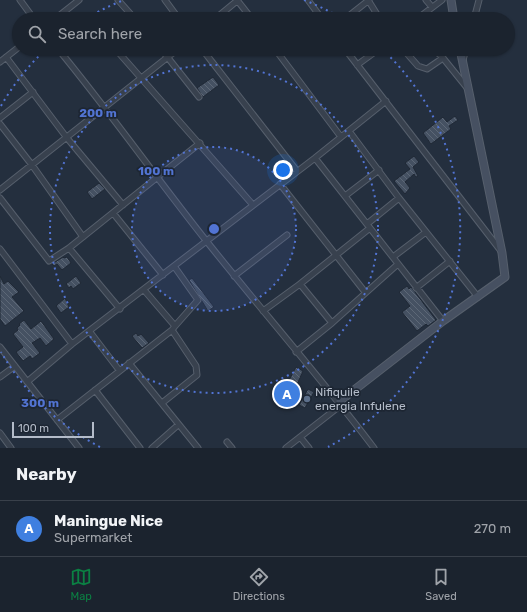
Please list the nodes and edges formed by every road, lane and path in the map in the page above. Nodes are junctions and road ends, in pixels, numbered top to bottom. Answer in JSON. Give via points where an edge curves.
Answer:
{"nodes":[{"id":1,"x":20,"y":0,"type":"edge"},
{"id":2,"x":79,"y":0,"type":"edge"},
{"id":3,"x":118,"y":0,"type":"edge"},
{"id":4,"x":128,"y":0,"type":"edge"},
{"id":5,"x":165,"y":0,"type":"edge"},
{"id":6,"x":238,"y":0,"type":"edge"},
{"id":7,"x":308,"y":0,"type":"edge"},
{"id":8,"x":368,"y":0,"type":"edge"},
{"id":9,"x":426,"y":0,"type":"edge"},
{"id":10,"x":442,"y":0,"type":"edge"},
{"id":11,"x":451,"y":0,"type":"edge"},
{"id":12,"x":480,"y":0,"type":"edge"},
{"id":13,"x":122,"y":5,"type":"junction"},
{"id":14,"x":432,"y":7,"type":"junction"},
{"id":15,"x":29,"y":12,"type":"edge"},
{"id":16,"x":64,"y":12,"type":"edge"},
{"id":17,"x":128,"y":12,"type":"edge"},
{"id":18,"x":174,"y":12,"type":"edge"},
{"id":19,"x":223,"y":12,"type":"edge"},
{"id":20,"x":247,"y":12,"type":"edge"},
{"id":21,"x":317,"y":12,"type":"edge"},
{"id":22,"x":353,"y":12,"type":"edge"},
{"id":23,"x":376,"y":12,"type":"edge"},
{"id":24,"x":426,"y":12,"type":"edge"},
{"id":25,"x":453,"y":12,"type":"edge"},
{"id":26,"x":476,"y":12,"type":"edge"},
{"id":27,"x":12,"y":52,"type":"edge"},
{"id":28,"x":64,"y":56,"type":"edge"},
{"id":29,"x":122,"y":56,"type":"edge"},
{"id":30,"x":207,"y":56,"type":"edge"},
{"id":31,"x":280,"y":56,"type":"edge"},
{"id":32,"x":350,"y":56,"type":"edge"},
{"id":33,"x":369,"y":56,"type":"edge"},
{"id":34,"x":410,"y":56,"type":"edge"},
{"id":35,"x":462,"y":56,"type":"edge"},
{"id":36,"x":464,"y":56,"type":"edge"},
{"id":37,"x":6,"y":57,"type":"junction"},
{"id":38,"x":168,"y":57,"type":"joint"},
{"id":39,"x":443,"y":58,"type":"joint"},
{"id":40,"x":463,"y":60,"type":"junction"},
{"id":41,"x":0,"y":62,"type":"edge"},
{"id":42,"x":357,"y":65,"type":"junction"},
{"id":43,"x":141,"y":78,"type":"junction"},
{"id":44,"x":468,"y":89,"type":"junction"},
{"id":45,"x":33,"y":92,"type":"junction"},
{"id":46,"x":199,"y":97,"type":"dead end"},
{"id":47,"x":386,"y":101,"type":"junction"},
{"id":48,"x":106,"y":107,"type":"junction"},
{"id":49,"x":0,"y":118,"type":"edge"},
{"id":50,"x":0,"y":124,"type":"edge"},
{"id":51,"x":349,"y":131,"type":"junction"},
{"id":52,"x":341,"y":137,"type":"junction"},
{"id":53,"x":67,"y":138,"type":"junction"},
{"id":54,"x":200,"y":144,"type":"junction"},
{"id":55,"x":315,"y":158,"type":"junction"},
{"id":56,"x":32,"y":165,"type":"junction"},
{"id":57,"x":379,"y":170,"type":"junction"},
{"id":58,"x":297,"y":171,"type":"junction"},
{"id":59,"x":158,"y":178,"type":"junction"},
{"id":60,"x":280,"y":184,"type":"junction"},
{"id":61,"x":0,"y":190,"type":"edge"},
{"id":62,"x":345,"y":196,"type":"junction"},
{"id":63,"x":0,"y":198,"type":"edge"},
{"id":64,"x":398,"y":198,"type":"junction"},
{"id":65,"x":123,"y":205,"type":"junction"},
{"id":66,"x":253,"y":205,"type":"junction"},
{"id":67,"x":113,"y":213,"type":"junction"},
{"id":68,"x":368,"y":226,"type":"junction"},
{"id":69,"x":426,"y":232,"type":"junction"},
{"id":70,"x":287,"y":235,"type":"dead end"},
{"id":71,"x":83,"y":237,"type":"junction"},
{"id":72,"x":207,"y":242,"type":"junction"},
{"id":73,"x":69,"y":248,"type":"junction"},
{"id":74,"x":0,"y":250,"type":"edge"},
{"id":75,"x":502,"y":253,"type":"junction"},
{"id":76,"x":335,"y":255,"type":"junction"},
{"id":77,"x":393,"y":257,"type":"junction"},
{"id":78,"x":450,"y":261,"type":"junction"},
{"id":79,"x":398,"y":264,"type":"junction"},
{"id":80,"x":174,"y":266,"type":"junction"},
{"id":81,"x":163,"y":275,"type":"junction"},
{"id":82,"x":234,"y":276,"type":"junction"},
{"id":83,"x":300,"y":284,"type":"junction"},
{"id":84,"x":416,"y":288,"type":"junction"},
{"id":85,"x":144,"y":290,"type":"junction"},
{"id":86,"x":365,"y":292,"type":"junction"},
{"id":87,"x":478,"y":297,"type":"junction"},
{"id":88,"x":120,"y":309,"type":"junction"},
{"id":89,"x":263,"y":311,"type":"junction"},
{"id":90,"x":443,"y":321,"type":"junction"},
{"id":91,"x":332,"y":323,"type":"junction"},
{"id":92,"x":173,"y":328,"type":"junction"},
{"id":93,"x":90,"y":332,"type":"junction"},
{"id":94,"x":72,"y":344,"type":"junction"},
{"id":95,"x":0,"y":347,"type":"edge"},
{"id":96,"x":296,"y":352,"type":"junction"},
{"id":97,"x":129,"y":363,"type":"junction"},
{"id":98,"x":15,"y":366,"type":"junction"},
{"id":99,"x":119,"y":370,"type":"junction"},
{"id":100,"x":0,"y":377,"type":"edge"},
{"id":101,"x":27,"y":382,"type":"junction"},
{"id":102,"x":95,"y":390,"type":"junction"},
{"id":103,"x":162,"y":402,"type":"junction"},
{"id":104,"x":341,"y":405,"type":"junction"},
{"id":105,"x":57,"y":420,"type":"junction"},
{"id":106,"x":178,"y":425,"type":"junction"},
{"id":107,"x":0,"y":433,"type":"edge"},
{"id":108,"x":300,"y":437,"type":"junction"},
{"id":109,"x":227,"y":442,"type":"dead end"},
{"id":110,"x":11,"y":448,"type":"edge"},
{"id":111,"x":79,"y":448,"type":"edge"},
{"id":112,"x":140,"y":448,"type":"edge"},
{"id":113,"x":152,"y":448,"type":"edge"},
{"id":114,"x":198,"y":448,"type":"edge"},
{"id":115,"x":232,"y":448,"type":"edge"},
{"id":116,"x":286,"y":448,"type":"edge"},
{"id":117,"x":308,"y":448,"type":"edge"},
{"id":118,"x":374,"y":448,"type":"edge"}],
"edges":[{"from":1,"to":15,"type":"street"},
{"from":2,"to":16,"type":"street"},
{"from":3,"to":13,"type":"street"},
{"from":4,"to":13,"type":"street"},
{"from":5,"to":18,"type":"street"},
{"from":6,"to":19,"type":"street"},
{"from":6,"to":20,"type":"street"},
{"from":7,"to":21,"type":"street"},
{"from":8,"to":22,"type":"street"},
{"from":8,"to":23,"type":"street"},
{"from":9,"to":14,"type":"street"},
{"from":10,"to":14,"type":"street"},
{"from":11,"to":25,"type":"street"},
{"from":12,"to":26,"type":"street"},
{"from":13,"to":17,"type":"street"},
{"from":14,"to":24,"type":"street"},
{"from":27,"to":37,"type":"street"},
{"from":28,"to":48,"type":"street"},
{"from":29,"to":43,"type":"street"},
{"from":30,"to":58,"type":"street"},
{"from":31,"to":52,"type":"street"},
{"from":32,"to":42,"type":"street"},
{"from":33,"to":42,"type":"street"},
{"from":34,"to":39,"type":"street","via":[[426,69]]},
{"from":35,"to":40,"type":"street"},
{"from":36,"to":40,"type":"street"},
{"from":37,"to":41,"type":"street"},
{"from":37,"to":45,"type":"street"},
{"from":38,"to":43,"type":"street"},
{"from":38,"to":46,"type":"street"},
{"from":39,"to":44,"type":"street"},
{"from":40,"to":44,"type":"street"},
{"from":42,"to":47,"type":"street"},
{"from":43,"to":48,"type":"street"},
{"from":43,"to":54,"type":"street"},
{"from":44,"to":75,"type":"street"},
{"from":45,"to":49,"type":"street"},
{"from":45,"to":53,"type":"street"},
{"from":47,"to":51,"type":"street"},
{"from":47,"to":75,"type":"street"},
{"from":48,"to":53,"type":"street"},
{"from":48,"to":59,"type":"street"},
{"from":50,"to":56,"type":"street"},
{"from":51,"to":52,"type":"street"},
{"from":51,"to":57,"type":"street"},
{"from":52,"to":55,"type":"street"},
{"from":53,"to":56,"type":"street"},
{"from":53,"to":65,"type":"street"},
{"from":54,"to":59,"type":"street"},
{"from":54,"to":66,"type":"street"},
{"from":55,"to":58,"type":"street"},
{"from":55,"to":62,"type":"street"},
{"from":56,"to":61,"type":"street"},
{"from":56,"to":71,"type":"street"},
{"from":57,"to":62,"type":"street"},
{"from":57,"to":64,"type":"street"},
{"from":58,"to":60,"type":"street"},
{"from":59,"to":65,"type":"street"},
{"from":59,"to":72,"type":"street"},
{"from":60,"to":66,"type":"street"},
{"from":60,"to":76,"type":"street"},
{"from":62,"to":68,"type":"street"},
{"from":63,"to":73,"type":"street","via":[[46,259],[52,260]]},
{"from":64,"to":68,"type":"street"},
{"from":64,"to":69,"type":"street"},
{"from":65,"to":67,"type":"street"},
{"from":66,"to":72,"type":"street"},
{"from":67,"to":71,"type":"street"},
{"from":67,"to":81,"type":"street"},
{"from":68,"to":76,"type":"street"},
{"from":68,"to":77,"type":"street"},
{"from":69,"to":77,"type":"street"},
{"from":69,"to":78,"type":"street"},
{"from":70,"to":82,"type":"street"},
{"from":71,"to":73,"type":"street"},
{"from":72,"to":80,"type":"street"},
{"from":72,"to":82,"type":"street"},
{"from":73,"to":88,"type":"street"},
{"from":74,"to":94,"type":"street"},
{"from":75,"to":87,"type":"street","via":[[505,276]]},
{"from":76,"to":83,"type":"street"},
{"from":76,"to":86,"type":"street"},
{"from":77,"to":79,"type":"street"},
{"from":78,"to":84,"type":"street"},
{"from":78,"to":87,"type":"street"},
{"from":79,"to":84,"type":"street"},
{"from":79,"to":86,"type":"street"},
{"from":80,"to":81,"type":"street"},
{"from":80,"to":92,"type":"street","via":[[198,300]]},
{"from":81,"to":85,"type":"street"},
{"from":82,"to":89,"type":"street"},
{"from":83,"to":89,"type":"street"},
{"from":83,"to":91,"type":"street"},
{"from":84,"to":90,"type":"street"},
{"from":85,"to":88,"type":"street"},
{"from":85,"to":92,"type":"street"},
{"from":86,"to":91,"type":"street"},
{"from":87,"to":90,"type":"street"},
{"from":88,"to":93,"type":"street"},
{"from":89,"to":96,"type":"street"},
{"from":90,"to":104,"type":"street","via":[[340,401]]},
{"from":91,"to":96,"type":"street"},
{"from":92,"to":97,"type":"street"},
{"from":92,"to":103,"type":"street","via":[[198,371],[197,375]]},
{"from":93,"to":94,"type":"street"},
{"from":93,"to":99,"type":"street"},
{"from":94,"to":101,"type":"street"},
{"from":95,"to":98,"type":"street"},
{"from":96,"to":104,"type":"street"},
{"from":97,"to":99,"type":"street"},
{"from":97,"to":103,"type":"street"},
{"from":98,"to":100,"type":"street"},
{"from":98,"to":101,"type":"street"},
{"from":99,"to":102,"type":"street"},
{"from":101,"to":105,"type":"street"},
{"from":102,"to":105,"type":"street"},
{"from":102,"to":112,"type":"street"},
{"from":103,"to":106,"type":"street"},
{"from":104,"to":108,"type":"street"},
{"from":104,"to":118,"type":"street"},
{"from":105,"to":111,"type":"street"},
{"from":106,"to":113,"type":"street"},
{"from":106,"to":114,"type":"street"},
{"from":107,"to":110,"type":"street"},
{"from":108,"to":116,"type":"street"},
{"from":108,"to":117,"type":"street"},
{"from":109,"to":115,"type":"street"}]}
